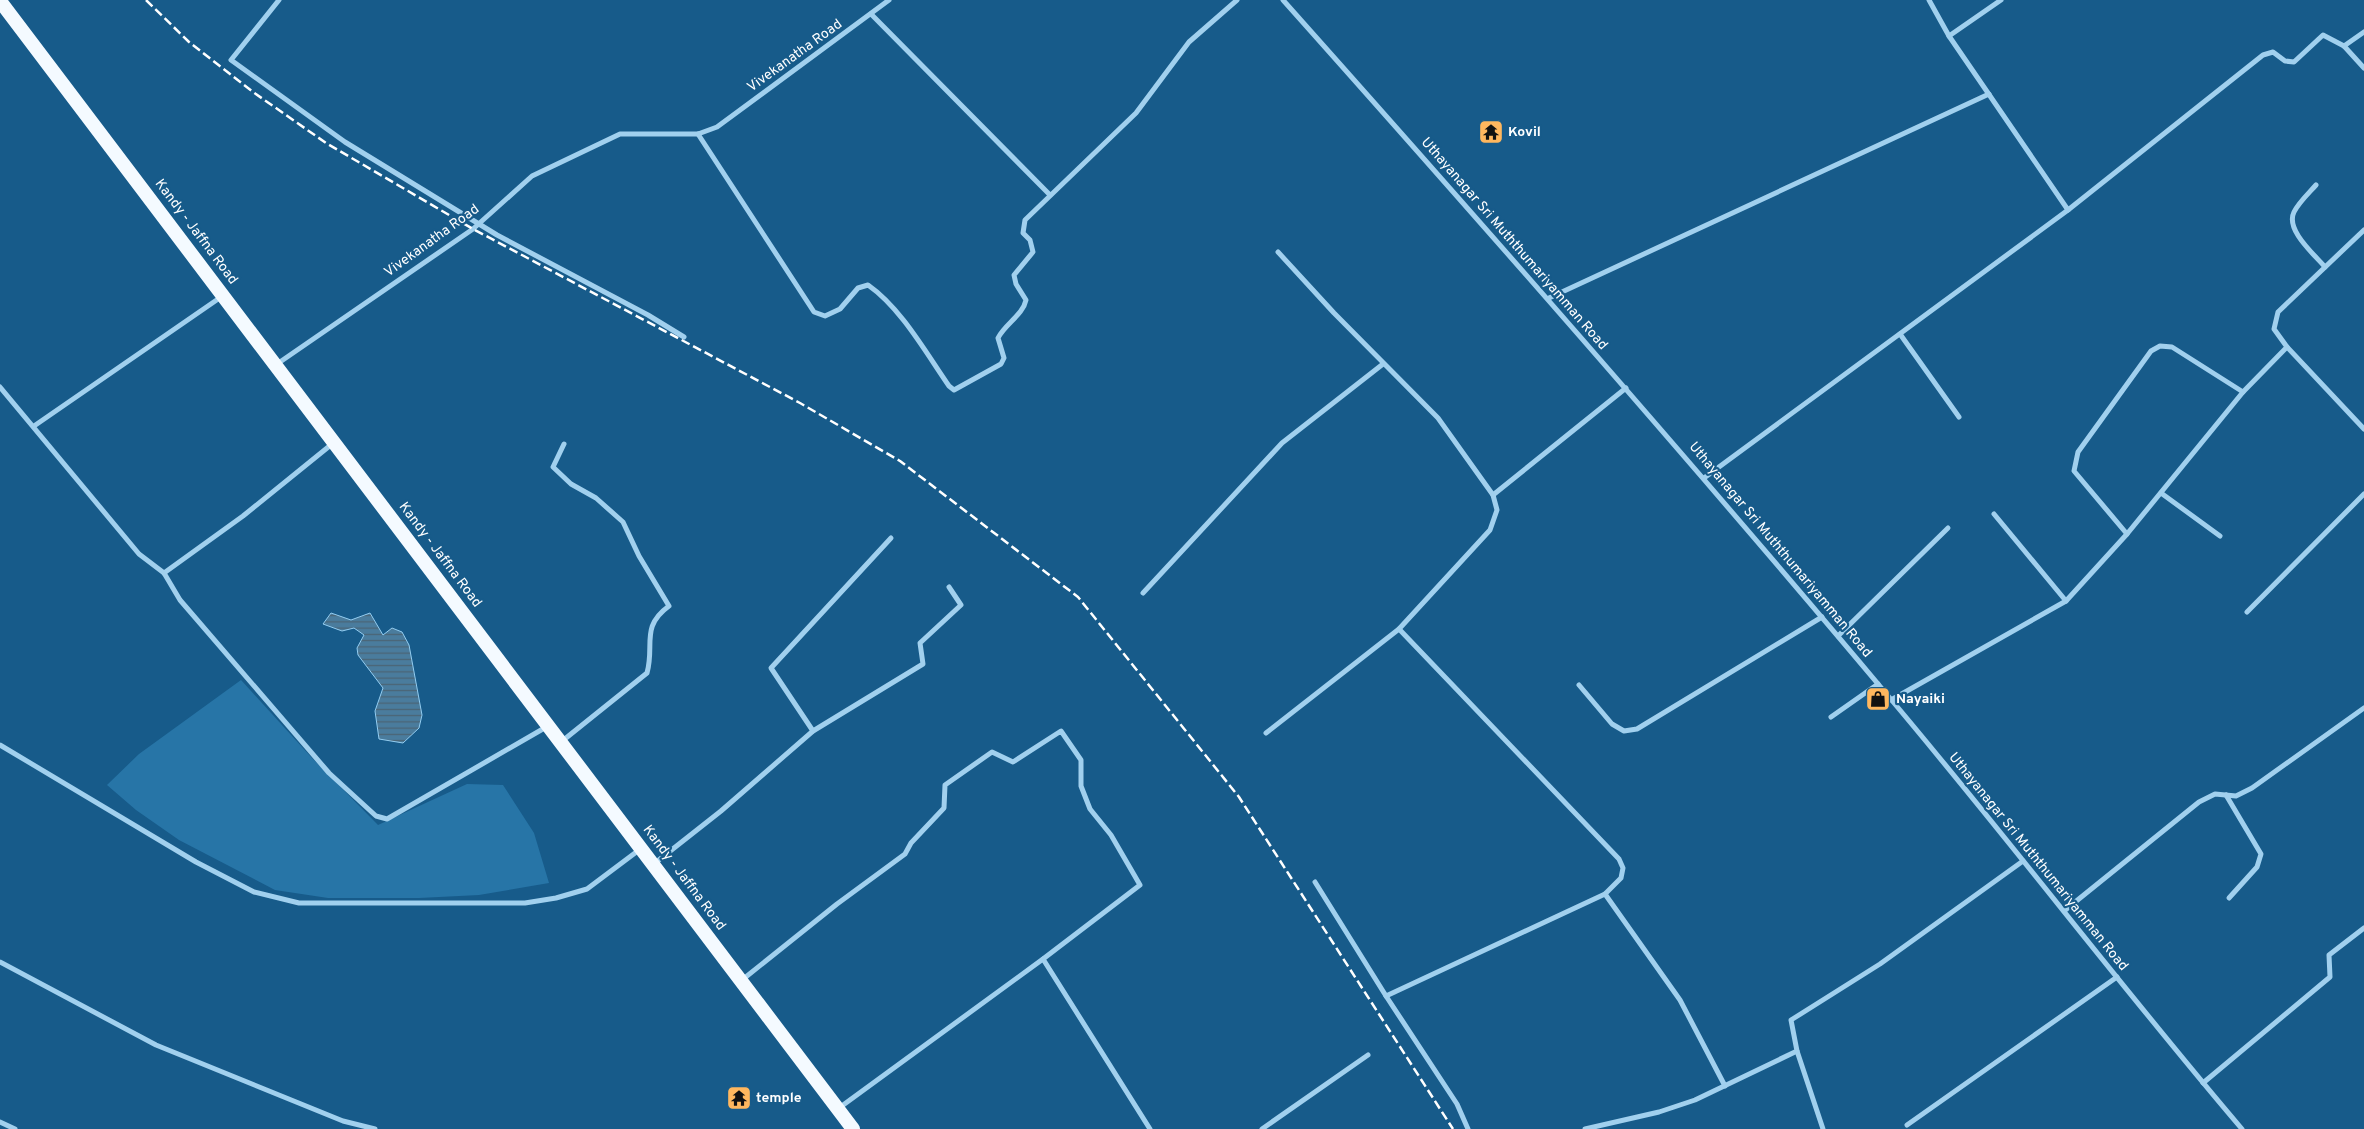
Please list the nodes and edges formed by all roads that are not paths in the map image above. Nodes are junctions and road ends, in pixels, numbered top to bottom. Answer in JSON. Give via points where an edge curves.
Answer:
{"nodes":[{"id":1,"x":279,"y":0,"type":"edge"},
{"id":2,"x":888,"y":0,"type":"edge"},
{"id":3,"x":1237,"y":0,"type":"edge"},
{"id":4,"x":1283,"y":0,"type":"edge"},
{"id":5,"x":1929,"y":0,"type":"edge"},
{"id":6,"x":2001,"y":0,"type":"edge"},
{"id":7,"x":1,"y":1,"type":"edge"},
{"id":8,"x":871,"y":14,"type":"junction"},
{"id":9,"x":2364,"y":32,"type":"edge"},
{"id":10,"x":1950,"y":36,"type":"junction"},
{"id":11,"x":2344,"y":46,"type":"junction"},
{"id":12,"x":2364,"y":68,"type":"edge"},
{"id":13,"x":1989,"y":94,"type":"junction"},
{"id":14,"x":698,"y":134,"type":"junction"},
{"id":15,"x":2316,"y":185,"type":"dead end"},
{"id":16,"x":1050,"y":195,"type":"junction"},
{"id":17,"x":2068,"y":210,"type":"junction"},
{"id":18,"x":478,"y":223,"type":"junction"},
{"id":19,"x":2364,"y":230,"type":"edge"},
{"id":20,"x":1278,"y":252,"type":"dead end"},
{"id":21,"x":2325,"y":267,"type":"junction"},
{"id":22,"x":224,"y":295,"type":"junction"},
{"id":23,"x":1548,"y":298,"type":"junction"},
{"id":24,"x":1900,"y":334,"type":"junction"},
{"id":25,"x":684,"y":337,"type":"dead end"},
{"id":26,"x":2287,"y":347,"type":"junction"},
{"id":27,"x":277,"y":364,"type":"junction"},
{"id":28,"x":1384,"y":364,"type":"junction"},
{"id":29,"x":0,"y":387,"type":"edge"},
{"id":30,"x":1626,"y":388,"type":"junction"},
{"id":31,"x":2243,"y":392,"type":"junction"},
{"id":32,"x":1959,"y":417,"type":"dead end"},
{"id":33,"x":34,"y":426,"type":"junction"},
{"id":34,"x":2364,"y":429,"type":"edge"},
{"id":35,"x":335,"y":442,"type":"junction"},
{"id":36,"x":564,"y":444,"type":"dead end"},
{"id":37,"x":1704,"y":478,"type":"junction"},
{"id":38,"x":2161,"y":493,"type":"junction"},
{"id":39,"x":2364,"y":494,"type":"edge"},
{"id":40,"x":1493,"y":495,"type":"junction"},
{"id":41,"x":1994,"y":514,"type":"dead end"},
{"id":42,"x":1948,"y":528,"type":"dead end"},
{"id":43,"x":2127,"y":534,"type":"junction"},
{"id":44,"x":2220,"y":536,"type":"dead end"},
{"id":45,"x":891,"y":538,"type":"dead end"},
{"id":46,"x":164,"y":574,"type":"junction"},
{"id":47,"x":949,"y":587,"type":"dead end"},
{"id":48,"x":1143,"y":594,"type":"dead end"},
{"id":49,"x":2066,"y":601,"type":"junction"},
{"id":50,"x":2247,"y":612,"type":"dead end"},
{"id":51,"x":1822,"y":618,"type":"junction"},
{"id":52,"x":1399,"y":629,"type":"junction"},
{"id":53,"x":1838,"y":636,"type":"junction"},
{"id":54,"x":1878,"y":684,"type":"junction"},
{"id":55,"x":1579,"y":685,"type":"dead end"},
{"id":56,"x":1891,"y":700,"type":"junction"},
{"id":57,"x":2364,"y":708,"type":"edge"},
{"id":58,"x":1831,"y":717,"type":"dead end"},
{"id":59,"x":549,"y":726,"type":"junction"},
{"id":60,"x":813,"y":731,"type":"junction"},
{"id":61,"x":1266,"y":733,"type":"dead end"},
{"id":62,"x":561,"y":742,"type":"junction"},
{"id":63,"x":0,"y":745,"type":"edge"},
{"id":64,"x":2226,"y":795,"type":"junction"},
{"id":65,"x":642,"y":848,"type":"junction"},
{"id":66,"x":2023,"y":861,"type":"junction"},
{"id":67,"x":653,"y":864,"type":"junction"},
{"id":68,"x":1315,"y":882,"type":"dead end"},
{"id":69,"x":1605,"y":894,"type":"junction"},
{"id":70,"x":2229,"y":898,"type":"dead end"},
{"id":71,"x":2064,"y":910,"type":"junction"},
{"id":72,"x":2364,"y":928,"type":"edge"},
{"id":73,"x":1044,"y":959,"type":"junction"},
{"id":74,"x":0,"y":962,"type":"edge"},
{"id":75,"x":2117,"y":977,"type":"junction"},
{"id":76,"x":742,"y":981,"type":"junction"},
{"id":77,"x":1386,"y":996,"type":"junction"},
{"id":78,"x":1797,"y":1050,"type":"junction"},
{"id":79,"x":1368,"y":1055,"type":"dead end"},
{"id":80,"x":2203,"y":1083,"type":"junction"},
{"id":81,"x":1725,"y":1086,"type":"junction"},
{"id":82,"x":838,"y":1108,"type":"junction"},
{"id":83,"x":0,"y":1122,"type":"edge"},
{"id":84,"x":1908,"y":1124,"type":"dead end"},
{"id":85,"x":15,"y":1129,"type":"edge"},
{"id":86,"x":375,"y":1129,"type":"edge"},
{"id":87,"x":853,"y":1129,"type":"edge"},
{"id":88,"x":1150,"y":1129,"type":"edge"},
{"id":89,"x":1262,"y":1129,"type":"edge"},
{"id":90,"x":1468,"y":1129,"type":"edge"},
{"id":91,"x":1585,"y":1129,"type":"edge"},
{"id":92,"x":1823,"y":1129,"type":"edge"},
{"id":93,"x":2242,"y":1129,"type":"edge"}],
"edges":[{"from":1,"to":18,"type":"street","via":[[231,60],[345,142]]},
{"from":2,"to":8,"type":"street","name":"Vivekanatha Road"},
{"from":3,"to":16,"type":"street","via":[[1189,42],[1136,113]]},
{"from":4,"to":23,"type":"street","name":"Uthayanagar Sri Muththumariyamman Road"},
{"from":5,"to":10,"type":"street"},
{"from":6,"to":10,"type":"street"},
{"from":7,"to":22,"type":"highway","name":"Kandy - Jaffna Road"},
{"from":8,"to":14,"type":"street","name":"Vivekanatha Road","via":[[717,127]]},
{"from":8,"to":16,"type":"street"},
{"from":9,"to":11,"type":"street"},
{"from":10,"to":13,"type":"street"},
{"from":11,"to":12,"type":"street"},
{"from":11,"to":17,"type":"street","via":[[2323,35],[2294,62],[2285,61],[2273,52],[2263,55]]},
{"from":13,"to":17,"type":"street"},
{"from":13,"to":23,"type":"street"},
{"from":14,"to":16,"type":"street","via":[[814,312],[825,316],[840,308],[858,288],[868,285],[912,332],[948,386],[954,390],[1000,364],[1004,358],[998,338],[1003,328],[1024,307],[1026,300],[1014,275],[1032,252],[1033,246],[1022,227]]},
{"from":14,"to":18,"type":"street","name":"Vivekanatha Road","via":[[620,134],[532,176]]},
{"from":15,"to":21,"type":"street","via":[[2293,213],[2293,224],[2299,239]]},
{"from":17,"to":24,"type":"street"},
{"from":18,"to":25,"type":"street"},
{"from":18,"to":27,"type":"street","name":"Vivekanatha Road"},
{"from":19,"to":21,"type":"street"},
{"from":20,"to":28,"type":"street"},
{"from":21,"to":26,"type":"street","via":[[2278,312],[2274,329]]},
{"from":22,"to":27,"type":"highway","name":"Kandy - Jaffna Road"},
{"from":22,"to":33,"type":"street"},
{"from":23,"to":30,"type":"street","name":"Uthayanagar Sri Muththumariyamman Road"},
{"from":24,"to":32,"type":"street"},
{"from":24,"to":37,"type":"street"},
{"from":26,"to":31,"type":"street"},
{"from":26,"to":34,"type":"street"},
{"from":27,"to":35,"type":"highway","name":"Kandy - Jaffna Road"},
{"from":28,"to":40,"type":"street","via":[[1438,418]]},
{"from":28,"to":48,"type":"street","via":[[1282,443]]},
{"from":29,"to":33,"type":"street"},
{"from":30,"to":37,"type":"street","name":"Uthayanagar Sri Muththumariyamman Road"},
{"from":30,"to":40,"type":"street"},
{"from":31,"to":38,"type":"street"},
{"from":31,"to":43,"type":"street","via":[[2172,347],[2160,346],[2151,351],[2078,452],[2074,471]]},
{"from":33,"to":46,"type":"street","via":[[138,554]]},
{"from":35,"to":46,"type":"street"},
{"from":35,"to":59,"type":"highway","name":"Kandy - Jaffna Road"},
{"from":36,"to":62,"type":"street","via":[[553,467],[623,522],[669,606],[651,625],[651,660],[647,673]]},
{"from":37,"to":51,"type":"street","name":"Uthayanagar Sri Muththumariyamman Road"},
{"from":38,"to":43,"type":"street"},
{"from":38,"to":44,"type":"street"},
{"from":39,"to":50,"type":"street"},
{"from":40,"to":52,"type":"street","via":[[1497,510],[1490,530]]},
{"from":41,"to":49,"type":"street"},
{"from":42,"to":53,"type":"street"},
{"from":43,"to":49,"type":"street"},
{"from":45,"to":60,"type":"street","via":[[771,668]]},
{"from":46,"to":59,"type":"street","via":[[180,600],[329,773],[376,816],[388,819]]},
{"from":47,"to":60,"type":"street","via":[[962,605],[920,643],[923,664]]},
{"from":49,"to":56,"type":"street"},
{"from":51,"to":53,"type":"street","name":"Uthayanagar Sri Muththumariyamman Road"},
{"from":51,"to":55,"type":"street","via":[[1638,729],[1624,731],[1612,724]]},
{"from":52,"to":61,"type":"street"},
{"from":52,"to":69,"type":"street","via":[[1619,859],[1623,868],[1621,878]]},
{"from":53,"to":54,"type":"street","name":"Uthayanagar Sri Muththumariyamman Road"},
{"from":54,"to":56,"type":"street","name":"Uthayanagar Sri Muththumariyamman Road"},
{"from":54,"to":58,"type":"street"},
{"from":56,"to":66,"type":"street","name":"Uthayanagar Sri Muththumariyamman Road"},
{"from":57,"to":64,"type":"street","via":[[2252,788],[2236,796]]},
{"from":59,"to":62,"type":"highway","name":"Kandy - Jaffna Road"},
{"from":60,"to":67,"type":"street","via":[[721,812]]},
{"from":62,"to":65,"type":"highway","name":"Kandy - Jaffna Road"},
{"from":63,"to":65,"type":"street","via":[[196,862],[254,892],[299,903],[525,903],[587,889]]},
{"from":64,"to":70,"type":"street","via":[[2261,854],[2257,867]]},
{"from":64,"to":71,"type":"street","via":[[2215,794],[2199,802]]},
{"from":65,"to":67,"type":"highway","name":"Kandy - Jaffna Road"},
{"from":66,"to":71,"type":"street","name":"Uthayanagar Sri Muththumariyamman Road"},
{"from":66,"to":78,"type":"street","via":[[1880,964],[1791,1020]]},
{"from":67,"to":76,"type":"highway","name":"Kandy - Jaffna Road"},
{"from":68,"to":77,"type":"street"},
{"from":69,"to":77,"type":"street"},
{"from":69,"to":81,"type":"street","via":[[1680,1000]]},
{"from":71,"to":75,"type":"street","name":"Uthayanagar Sri Muththumariyamman Road"},
{"from":72,"to":80,"type":"street","via":[[2329,956],[2330,977]]},
{"from":73,"to":76,"type":"street","via":[[1140,885],[1111,835],[1090,809],[1081,786],[1081,760],[1061,730],[1013,762],[992,752],[945,785],[944,808],[911,842],[905,854]]},
{"from":73,"to":82,"type":"street"},
{"from":73,"to":88,"type":"street"},
{"from":74,"to":86,"type":"street","via":[[156,1045],[343,1121]]},
{"from":75,"to":80,"type":"street","name":"Uthayanagar Sri Muththumariyamman Road"},
{"from":75,"to":84,"type":"street"},
{"from":76,"to":82,"type":"highway","name":"Kandy - Jaffna Road"},
{"from":77,"to":90,"type":"street","via":[[1457,1104]]},
{"from":78,"to":81,"type":"street"},
{"from":78,"to":92,"type":"street"},
{"from":79,"to":89,"type":"street"},
{"from":80,"to":93,"type":"street","name":"Uthayanagar Sri Muththumariyamman Road"},
{"from":81,"to":91,"type":"street","via":[[1659,1112]]},
{"from":82,"to":87,"type":"highway","name":"Kandy - Jaffna Road"},
{"from":83,"to":85,"type":"street"}]}
